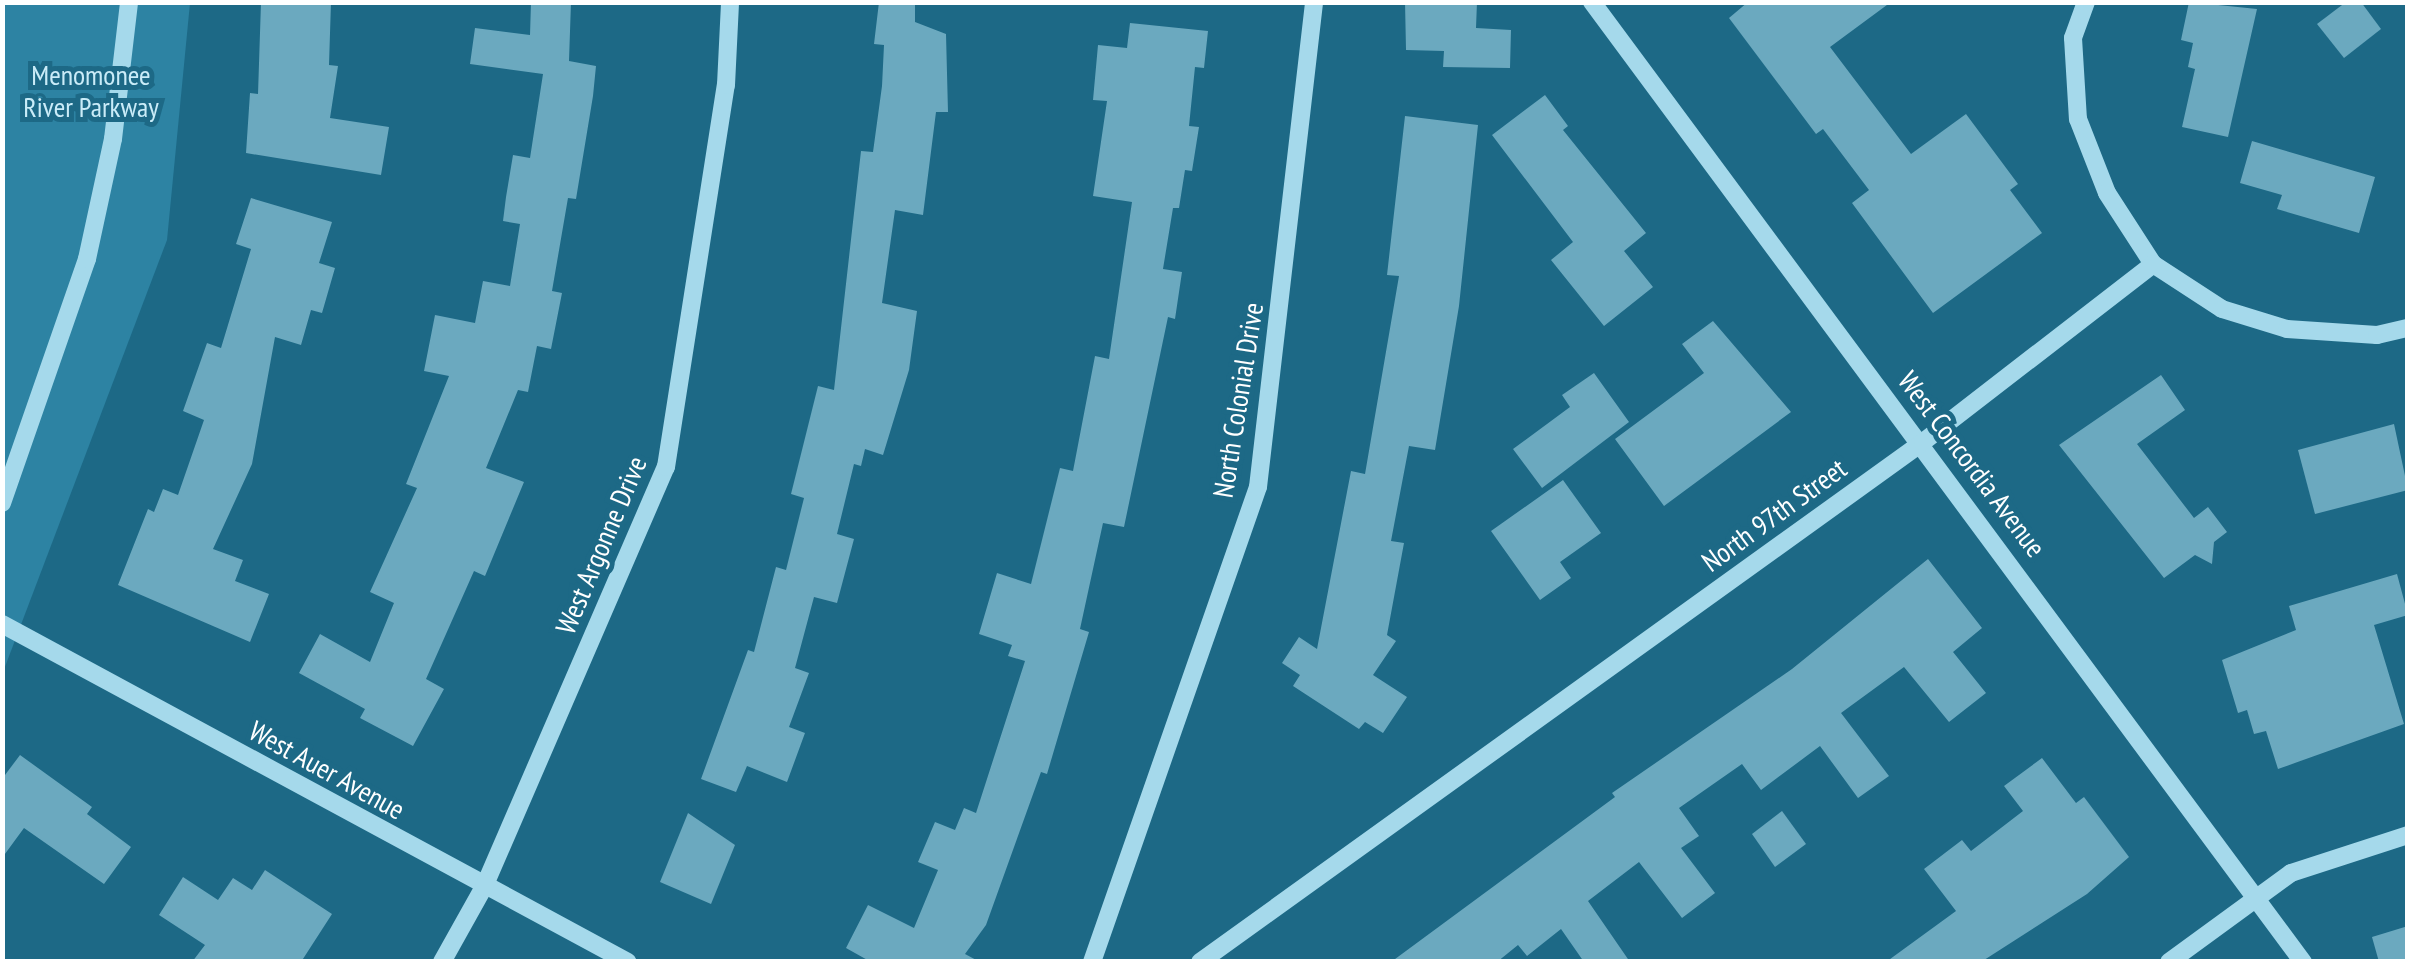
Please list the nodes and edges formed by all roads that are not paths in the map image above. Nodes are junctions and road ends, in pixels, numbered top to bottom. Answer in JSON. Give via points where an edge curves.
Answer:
{"nodes":[{"id":1,"x":129,"y":2,"type":"edge"},
{"id":2,"x":730,"y":2,"type":"edge"},
{"id":3,"x":1314,"y":2,"type":"edge"},
{"id":4,"x":1592,"y":2,"type":"edge"},
{"id":5,"x":2086,"y":2,"type":"edge"},
{"id":6,"x":2153,"y":264,"type":"junction"},
{"id":7,"x":2408,"y":328,"type":"edge"},
{"id":8,"x":1923,"y":442,"type":"junction"},
{"id":9,"x":2,"y":503,"type":"edge"},
{"id":10,"x":2,"y":624,"type":"edge"},
{"id":11,"x":2408,"y":835,"type":"edge"},
{"id":12,"x":484,"y":888,"type":"junction"},
{"id":13,"x":2256,"y":897,"type":"junction"},
{"id":14,"x":442,"y":962,"type":"edge"},
{"id":15,"x":628,"y":962,"type":"edge"},
{"id":16,"x":1092,"y":962,"type":"edge"},
{"id":17,"x":1200,"y":962,"type":"edge"},
{"id":18,"x":2169,"y":962,"type":"edge"},
{"id":19,"x":2303,"y":962,"type":"edge"}],
"edges":[{"from":1,"to":9,"type":"street","via":[[114,139],[87,259]]},
{"from":2,"to":12,"type":"street","name":"West Argonne Drive","via":[[726,85],[666,467]]},
{"from":3,"to":16,"type":"street","name":"North Colonial Drive","via":[[1258,487]]},
{"from":4,"to":8,"type":"street","name":"West Concordia Avenue"},
{"from":5,"to":6,"type":"street","via":[[2074,38],[2078,119],[2107,193]]},
{"from":6,"to":7,"type":"street","via":[[2222,309],[2287,329],[2377,335]]},
{"from":6,"to":8,"type":"street","name":"North 97th Street"},
{"from":8,"to":13,"type":"street","name":"West Concordia Avenue"},
{"from":8,"to":17,"type":"street","name":"North 97th Street"},
{"from":10,"to":12,"type":"street","name":"West Auer Avenue"},
{"from":11,"to":13,"type":"street","via":[[2291,872]]},
{"from":12,"to":14,"type":"street","name":"West Argonne Drive"},
{"from":12,"to":15,"type":"street","name":"West Auer Avenue"},
{"from":13,"to":18,"type":"street"},
{"from":13,"to":19,"type":"street","name":"West Concordia Avenue"}]}
